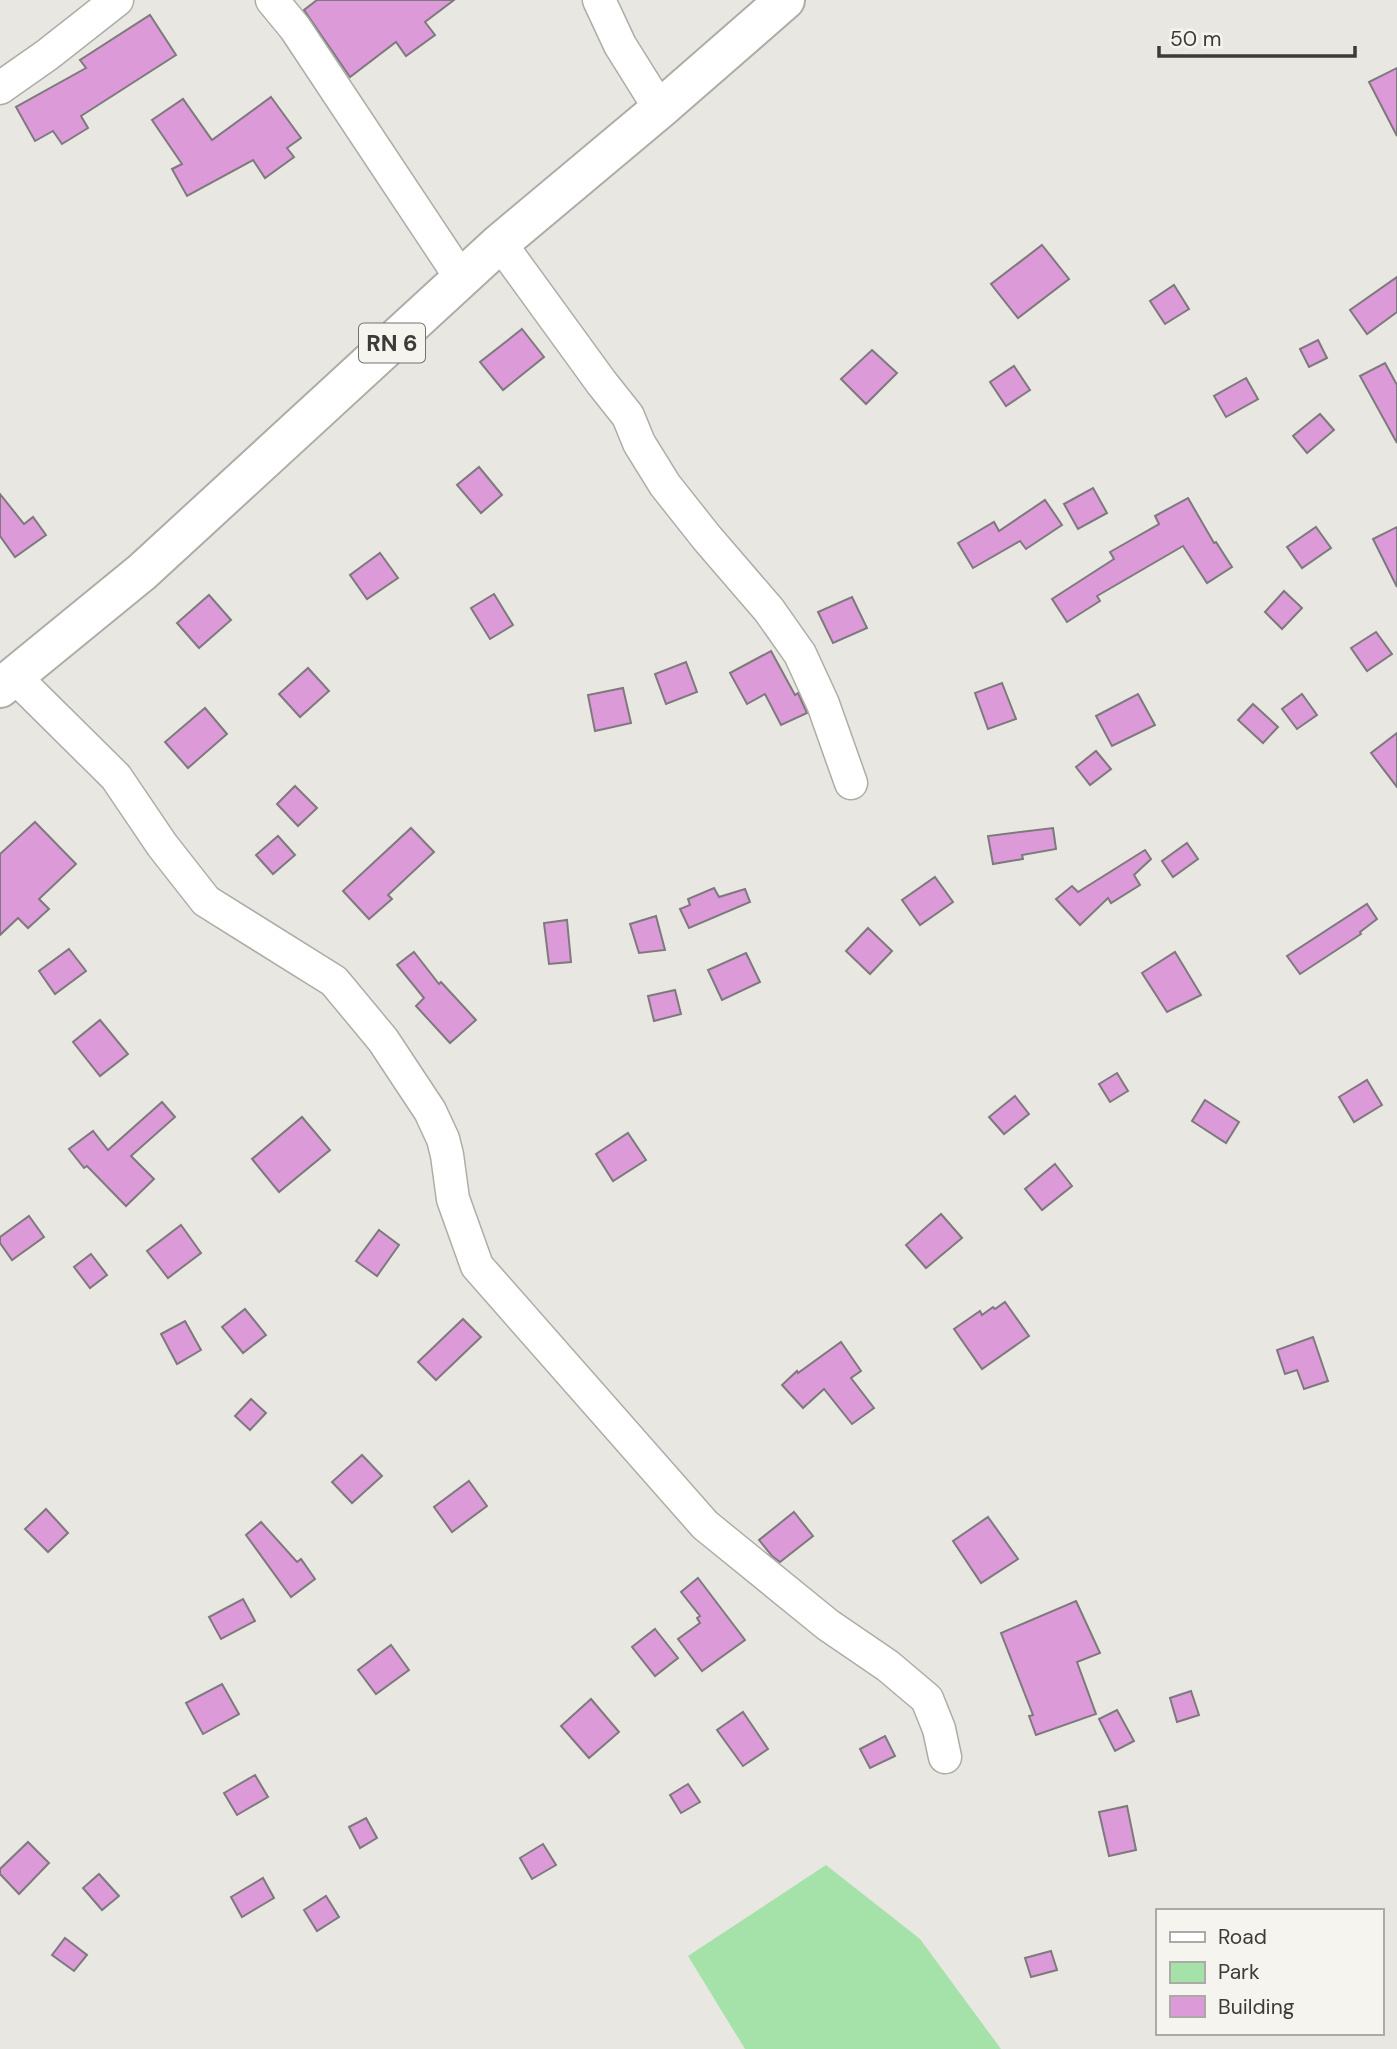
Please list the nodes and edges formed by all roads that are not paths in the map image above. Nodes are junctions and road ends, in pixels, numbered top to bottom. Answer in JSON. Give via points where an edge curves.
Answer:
{"nodes":[{"id":1,"x":117,"y":0,"type":"edge"},
{"id":2,"x":272,"y":0,"type":"edge"},
{"id":3,"x":598,"y":0,"type":"edge"},
{"id":4,"x":785,"y":0,"type":"edge"},
{"id":5,"x":0,"y":88,"type":"edge"},
{"id":6,"x":660,"y":109,"type":"junction"},
{"id":7,"x":500,"y":243,"type":"junction"},
{"id":8,"x":461,"y":278,"type":"junction"},
{"id":9,"x":7,"y":682,"type":"edge"},
{"id":10,"x":851,"y":783,"type":"dead end"},
{"id":11,"x":945,"y":1757,"type":"dead end"}],
"edges":[{"from":1,"to":5,"type":"street"},
{"from":2,"to":8,"type":"street","via":[[303,39]]},
{"from":3,"to":6,"type":"street"},
{"from":4,"to":6,"type":"main road","number":"RN 6"},
{"from":6,"to":7,"type":"main road","number":"RN 6"},
{"from":7,"to":8,"type":"main road","number":"RN 6"},
{"from":7,"to":10,"type":"street","via":[[628,416],[665,485],[800,653]]},
{"from":8,"to":9,"type":"main road","number":"RN 6","via":[[142,572]]},
{"from":9,"to":11,"type":"street","via":[[116,777],[206,901],[334,981],[383,1040],[430,1111],[443,1139],[453,1199],[477,1266],[705,1525],[927,1699]]}]}
